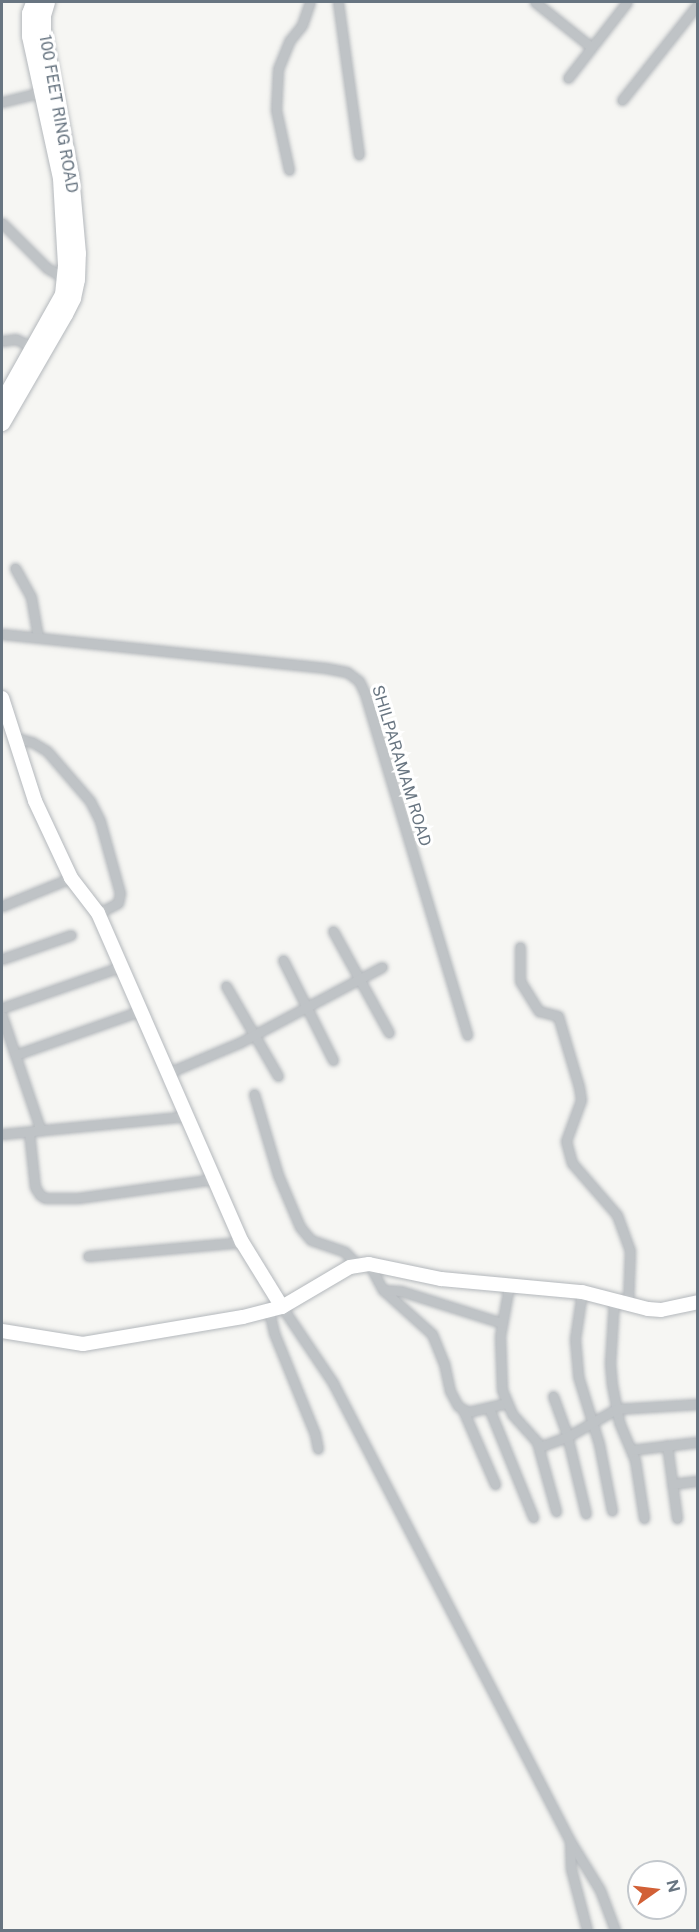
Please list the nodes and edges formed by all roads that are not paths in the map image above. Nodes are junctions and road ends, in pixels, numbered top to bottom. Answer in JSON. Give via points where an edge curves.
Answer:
{"nodes":[{"id":1,"x":42,"y":2,"type":"edge"},
{"id":2,"x":310,"y":2,"type":"edge"},
{"id":3,"x":338,"y":2,"type":"edge"},
{"id":4,"x":535,"y":2,"type":"edge"},
{"id":5,"x":624,"y":2,"type":"edge"},
{"id":6,"x":698,"y":4,"type":"edge"},
{"id":7,"x":591,"y":47,"type":"junction"},
{"id":8,"x":568,"y":78,"type":"dead end"},
{"id":9,"x":42,"y":92,"type":"junction"},
{"id":10,"x":622,"y":100,"type":"dead end"},
{"id":11,"x":2,"y":102,"type":"edge"},
{"id":12,"x":359,"y":155,"type":"dead end"},
{"id":13,"x":289,"y":170,"type":"dead end"},
{"id":14,"x":2,"y":223,"type":"edge"},
{"id":15,"x":64,"y":278,"type":"junction"},
{"id":16,"x":2,"y":341,"type":"edge"},
{"id":17,"x":32,"y":347,"type":"junction"},
{"id":18,"x":2,"y":402,"type":"edge"},
{"id":19,"x":2,"y":423,"type":"edge"},
{"id":20,"x":15,"y":568,"type":"dead end"},
{"id":21,"x":2,"y":634,"type":"edge"},
{"id":22,"x":38,"y":636,"type":"junction"},
{"id":23,"x":2,"y":698,"type":"edge"},
{"id":24,"x":14,"y":737,"type":"junction"},
{"id":25,"x":71,"y":878,"type":"junction"},
{"id":26,"x":2,"y":906,"type":"edge"},
{"id":27,"x":98,"y":913,"type":"junction"},
{"id":28,"x":333,"y":931,"type":"dead end"},
{"id":29,"x":70,"y":935,"type":"dead end"},
{"id":30,"x":520,"y":947,"type":"dead end"},
{"id":31,"x":2,"y":959,"type":"edge"},
{"id":32,"x":283,"y":960,"type":"dead end"},
{"id":33,"x":123,"y":966,"type":"junction"},
{"id":34,"x":382,"y":967,"type":"dead end"},
{"id":35,"x":358,"y":980,"type":"junction"},
{"id":36,"x":226,"y":986,"type":"dead end"},
{"id":37,"x":2,"y":1008,"type":"edge"},
{"id":38,"x":306,"y":1008,"type":"junction"},
{"id":39,"x":143,"y":1010,"type":"junction"},
{"id":40,"x":2,"y":1016,"type":"edge"},
{"id":41,"x":389,"y":1034,"type":"dead end"},
{"id":42,"x":253,"y":1035,"type":"junction"},
{"id":43,"x":467,"y":1035,"type":"dead end"},
{"id":44,"x":15,"y":1055,"type":"junction"},
{"id":45,"x":333,"y":1060,"type":"dead end"},
{"id":46,"x":170,"y":1072,"type":"junction"},
{"id":47,"x":278,"y":1076,"type":"dead end"},
{"id":48,"x":254,"y":1094,"type":"dead end"},
{"id":49,"x":189,"y":1116,"type":"junction"},
{"id":50,"x":40,"y":1131,"type":"junction"},
{"id":51,"x":29,"y":1132,"type":"junction"},
{"id":52,"x":2,"y":1134,"type":"edge"},
{"id":53,"x":215,"y":1179,"type":"junction"},
{"id":54,"x":242,"y":1242,"type":"junction"},
{"id":55,"x":88,"y":1256,"type":"dead end"},
{"id":56,"x":363,"y":1264,"type":"junction"},
{"id":57,"x":509,"y":1286,"type":"junction"},
{"id":58,"x":383,"y":1290,"type":"junction"},
{"id":59,"x":582,"y":1292,"type":"junction"},
{"id":60,"x":614,"y":1300,"type":"junction"},
{"id":61,"x":698,"y":1302,"type":"edge"},
{"id":62,"x":628,"y":1304,"type":"junction"},
{"id":63,"x":275,"y":1309,"type":"junction"},
{"id":64,"x":502,"y":1323,"type":"junction"},
{"id":65,"x":2,"y":1331,"type":"edge"},
{"id":66,"x":553,"y":1396,"type":"dead end"},
{"id":67,"x":506,"y":1403,"type":"junction"},
{"id":68,"x":698,"y":1404,"type":"edge"},
{"id":69,"x":489,"y":1408,"type":"junction"},
{"id":70,"x":616,"y":1409,"type":"junction"},
{"id":71,"x":463,"y":1410,"type":"junction"},
{"id":72,"x":591,"y":1422,"type":"junction"},
{"id":73,"x":567,"y":1437,"type":"junction"},
{"id":74,"x":698,"y":1442,"type":"edge"},
{"id":75,"x":667,"y":1445,"type":"junction"},
{"id":76,"x":539,"y":1447,"type":"junction"},
{"id":77,"x":318,"y":1449,"type":"dead end"},
{"id":78,"x":631,"y":1450,"type":"junction"},
{"id":79,"x":698,"y":1481,"type":"edge"},
{"id":80,"x":495,"y":1484,"type":"dead end"},
{"id":81,"x":672,"y":1484,"type":"junction"},
{"id":82,"x":556,"y":1511,"type":"dead end"},
{"id":83,"x":612,"y":1511,"type":"dead end"},
{"id":84,"x":586,"y":1514,"type":"dead end"},
{"id":85,"x":533,"y":1517,"type":"dead end"},
{"id":86,"x":644,"y":1518,"type":"dead end"},
{"id":87,"x":677,"y":1518,"type":"dead end"},
{"id":88,"x":570,"y":1841,"type":"junction"},
{"id":89,"x":587,"y":1930,"type":"edge"},
{"id":90,"x":615,"y":1930,"type":"edge"}],
"edges":[{"from":1,"to":9,"type":"main road","name":"100 FEET RING ROAD","via":[[29,13],[29,36]]},
{"from":1,"to":19,"type":"main road","name":"100 FEET RING ROAD","via":[[43,29],[71,175],[77,279],[65,314]]},
{"from":2,"to":13,"type":"street","via":[[302,26],[278,69],[276,110]]},
{"from":3,"to":12,"type":"street"},
{"from":4,"to":7,"type":"street"},
{"from":5,"to":7,"type":"street"},
{"from":6,"to":10,"type":"street"},
{"from":7,"to":8,"type":"street"},
{"from":9,"to":11,"type":"street"},
{"from":9,"to":15,"type":"main road","name":"100 FEET RING ROAD","via":[[60,178]]},
{"from":14,"to":15,"type":"street","via":[[47,268]]},
{"from":15,"to":17,"type":"main road","name":"100 FEET RING ROAD","via":[[62,294]]},
{"from":16,"to":17,"type":"street","via":[[16,339]]},
{"from":17,"to":18,"type":"main road","name":"100 FEET RING ROAD"},
{"from":20,"to":22,"type":"street","via":[[31,597]]},
{"from":21,"to":22,"type":"street","name":"SHILPARAMAM ROAD"},
{"from":22,"to":43,"type":"street","name":"SHILPARAMAM ROAD","via":[[326,668],[347,672],[359,681]]},
{"from":23,"to":24,"type":"street"},
{"from":24,"to":25,"type":"street","via":[[35,801]]},
{"from":24,"to":27,"type":"street","via":[[47,751],[90,801],[100,821],[120,893],[118,903]]},
{"from":25,"to":26,"type":"street"},
{"from":25,"to":27,"type":"street"},
{"from":27,"to":33,"type":"street"},
{"from":28,"to":35,"type":"street"},
{"from":29,"to":31,"type":"street"},
{"from":30,"to":62,"type":"street","via":[[520,981],[539,1011],[558,1016],[579,1087],[581,1100],[566,1141],[572,1163],[617,1215],[630,1250]]},
{"from":32,"to":38,"type":"street"},
{"from":33,"to":37,"type":"street"},
{"from":33,"to":39,"type":"street"},
{"from":34,"to":35,"type":"street"},
{"from":35,"to":38,"type":"street"},
{"from":35,"to":41,"type":"street"},
{"from":36,"to":42,"type":"street"},
{"from":38,"to":42,"type":"street"},
{"from":38,"to":45,"type":"street"},
{"from":39,"to":44,"type":"street"},
{"from":39,"to":46,"type":"street"},
{"from":40,"to":44,"type":"street"},
{"from":42,"to":46,"type":"street"},
{"from":42,"to":47,"type":"street"},
{"from":44,"to":50,"type":"street"},
{"from":46,"to":49,"type":"street"},
{"from":48,"to":56,"type":"street","via":[[278,1175],[300,1227],[311,1240],[345,1252]]},
{"from":49,"to":50,"type":"street"},
{"from":49,"to":53,"type":"street"},
{"from":50,"to":51,"type":"street"},
{"from":51,"to":52,"type":"street"},
{"from":51,"to":53,"type":"street","via":[[35,1187],[45,1198],[78,1198]]},
{"from":53,"to":54,"type":"street"},
{"from":54,"to":55,"type":"street"},
{"from":54,"to":63,"type":"street"},
{"from":56,"to":57,"type":"street","via":[[441,1279]]},
{"from":56,"to":58,"type":"street"},
{"from":56,"to":63,"type":"street"},
{"from":57,"to":59,"type":"street"},
{"from":57,"to":64,"type":"street"},
{"from":58,"to":64,"type":"street"},
{"from":58,"to":71,"type":"street","via":[[432,1334],[450,1391]]},
{"from":59,"to":60,"type":"street"},
{"from":59,"to":72,"type":"street","via":[[576,1354],[581,1391]]},
{"from":60,"to":62,"type":"street"},
{"from":60,"to":70,"type":"street","via":[[610,1363]]},
{"from":61,"to":62,"type":"street","via":[[662,1310]]},
{"from":63,"to":65,"type":"street","via":[[83,1344]]},
{"from":63,"to":77,"type":"street","via":[[274,1333]]},
{"from":63,"to":88,"type":"street","via":[[333,1383]]},
{"from":64,"to":67,"type":"street","via":[[500,1372]]},
{"from":66,"to":73,"type":"street"},
{"from":67,"to":69,"type":"street"},
{"from":67,"to":76,"type":"street"},
{"from":68,"to":70,"type":"street"},
{"from":69,"to":71,"type":"street"},
{"from":69,"to":85,"type":"street"},
{"from":70,"to":72,"type":"street"},
{"from":70,"to":78,"type":"street"},
{"from":71,"to":80,"type":"street"},
{"from":72,"to":73,"type":"street"},
{"from":72,"to":83,"type":"street"},
{"from":73,"to":76,"type":"street"},
{"from":73,"to":84,"type":"street"},
{"from":74,"to":75,"type":"street"},
{"from":75,"to":78,"type":"street"},
{"from":75,"to":81,"type":"street"},
{"from":76,"to":82,"type":"street"},
{"from":78,"to":86,"type":"street"},
{"from":79,"to":81,"type":"street"},
{"from":81,"to":87,"type":"street"},
{"from":88,"to":89,"type":"street","via":[[571,1869]]},
{"from":88,"to":90,"type":"street","via":[[600,1890]]}]}
